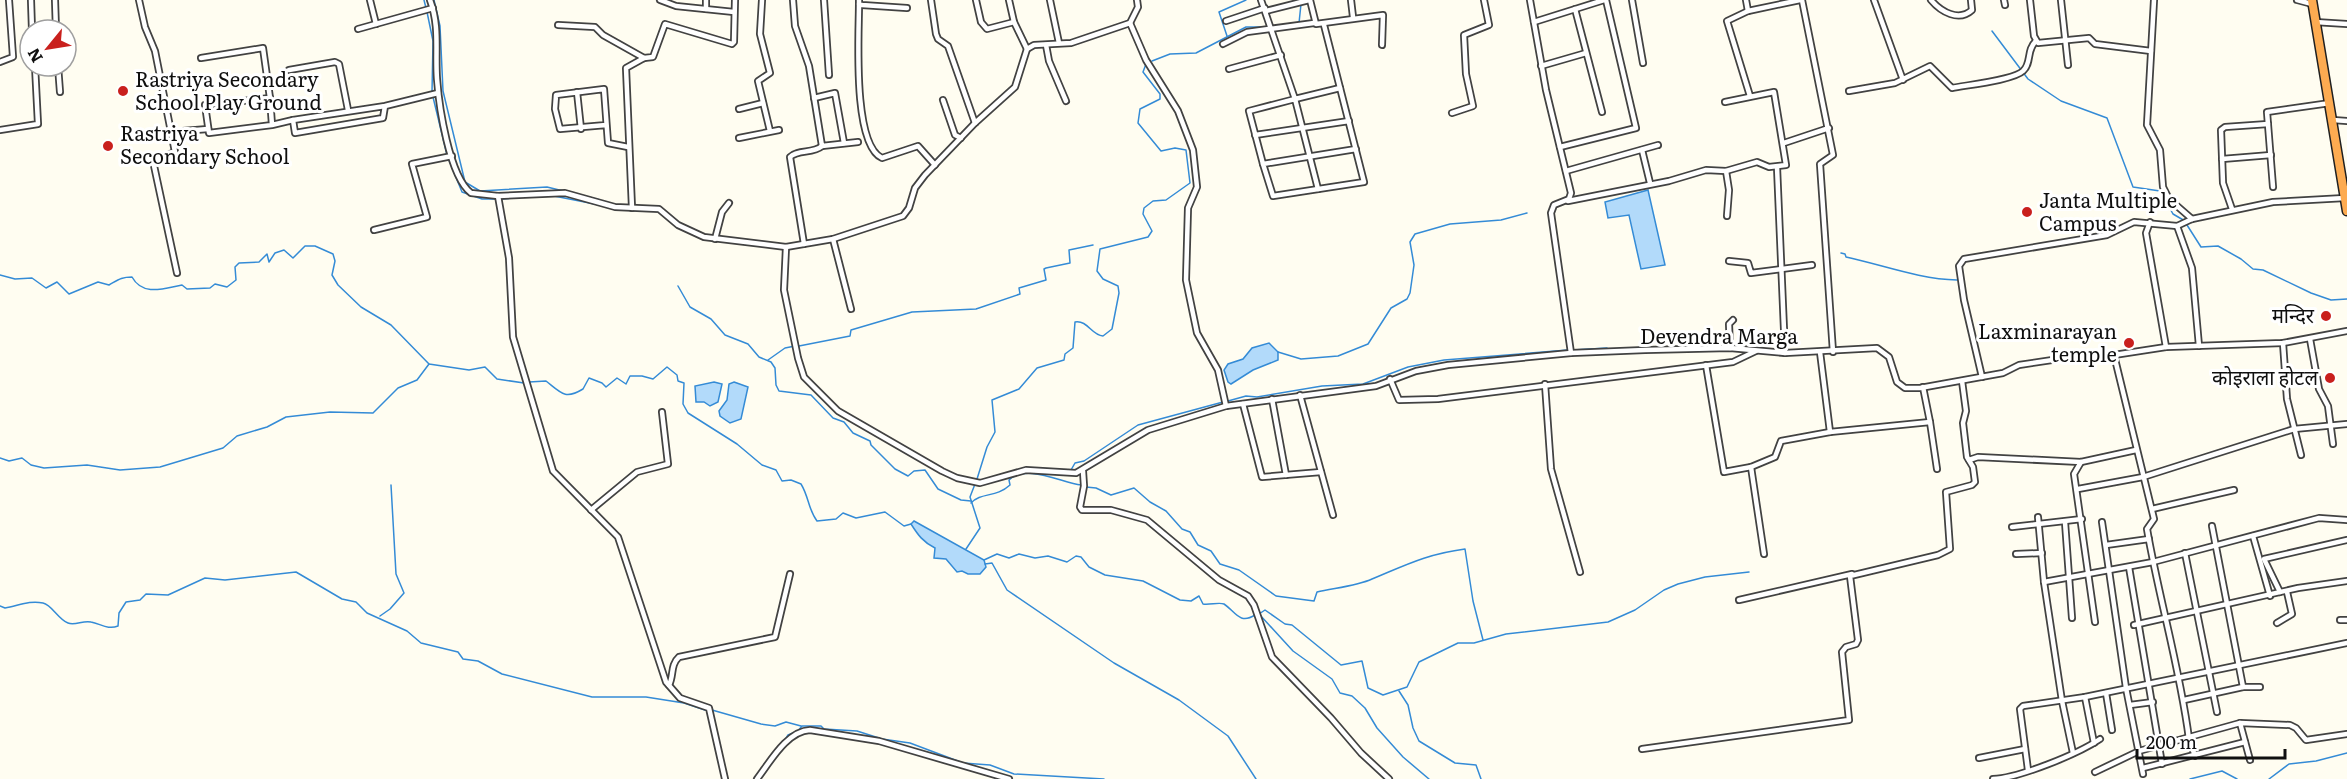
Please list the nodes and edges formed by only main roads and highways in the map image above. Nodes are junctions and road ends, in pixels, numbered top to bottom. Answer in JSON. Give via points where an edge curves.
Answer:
{"nodes":[{"id":1,"x":2312,"y":2,"type":"edge"},
{"id":2,"x":2347,"y":211,"type":"edge"}],
"edges":[{"from":1,"to":2,"type":"highway"}]}
